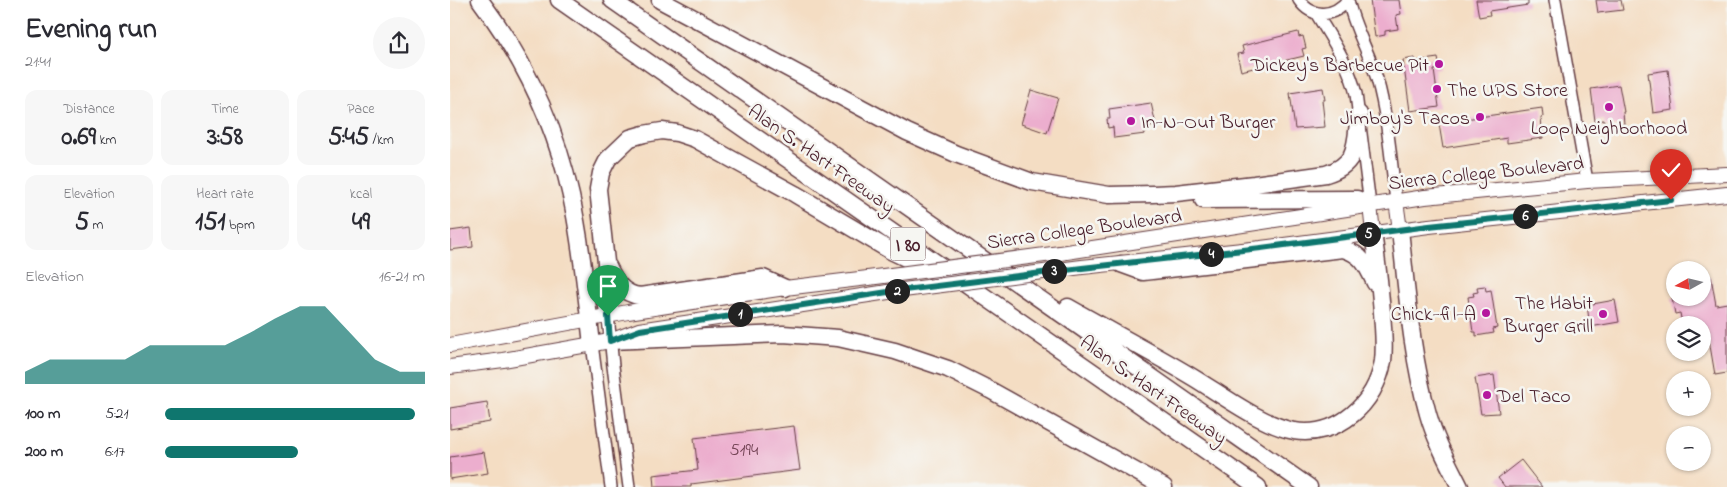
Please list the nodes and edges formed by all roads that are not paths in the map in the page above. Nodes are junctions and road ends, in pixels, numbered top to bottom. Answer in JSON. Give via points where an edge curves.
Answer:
{"nodes":[{"id":1,"x":480,"y":0,"type":"edge"},
{"id":2,"x":559,"y":0,"type":"edge"},
{"id":3,"x":612,"y":0,"type":"edge"},
{"id":4,"x":660,"y":0,"type":"edge"},
{"id":5,"x":1299,"y":0,"type":"edge"},
{"id":6,"x":1348,"y":0,"type":"edge"},
{"id":7,"x":1555,"y":0,"type":"edge"},
{"id":8,"x":1316,"y":13,"type":"junction"},
{"id":9,"x":1359,"y":114,"type":"junction"},
{"id":10,"x":1727,"y":174,"type":"edge"},
{"id":11,"x":1586,"y":182,"type":"junction"},
{"id":12,"x":1727,"y":194,"type":"edge"},
{"id":13,"x":1109,"y":195,"type":"junction"},
{"id":14,"x":1396,"y":201,"type":"junction"},
{"id":15,"x":1370,"y":205,"type":"junction"},
{"id":16,"x":1400,"y":230,"type":"junction"},
{"id":17,"x":1373,"y":233,"type":"junction"},
{"id":18,"x":606,"y":262,"type":"junction"},
{"id":19,"x":988,"y":262,"type":"junction"},
{"id":20,"x":1121,"y":264,"type":"junction"},
{"id":21,"x":785,"y":288,"type":"junction"},
{"id":22,"x":978,"y":292,"type":"junction"},
{"id":23,"x":1380,"y":294,"type":"junction"},
{"id":24,"x":608,"y":316,"type":"junction"},
{"id":25,"x":589,"y":319,"type":"junction"},
{"id":26,"x":610,"y":341,"type":"junction"},
{"id":27,"x":592,"y":344,"type":"junction"},
{"id":28,"x":450,"y":345,"type":"edge"},
{"id":29,"x":450,"y":367,"type":"edge"},
{"id":30,"x":611,"y":487,"type":"edge"},
{"id":31,"x":629,"y":487,"type":"edge"},
{"id":32,"x":1164,"y":487,"type":"edge"},
{"id":33,"x":1258,"y":487,"type":"edge"},
{"id":34,"x":1309,"y":487,"type":"edge"},
{"id":35,"x":1460,"y":487,"type":"edge"}],
"edges":[{"from":1,"to":25,"type":"highway","via":[[526,70],[557,146],[571,196]]},
{"from":2,"to":22,"type":"highway","name":"Alan S. Hart Freeway","number":"I 80"},
{"from":3,"to":19,"type":"highway","name":"Alan S. Hart Freeway","number":"I 80"},
{"from":4,"to":13,"type":"highway","via":[[907,132],[956,154],[1032,182]]},
{"from":5,"to":8,"type":"street"},
{"from":6,"to":8,"type":"street","via":[[1334,12]]},
{"from":6,"to":14,"type":"street","via":[[1379,86]]},
{"from":7,"to":11,"type":"street"},
{"from":8,"to":9,"type":"street","via":[[1344,58]]},
{"from":9,"to":13,"type":"highway","via":[[1354,153],[1339,170],[1176,193]]},
{"from":9,"to":15,"type":"street"},
{"from":10,"to":11,"type":"main road","name":"Sierra College Boulevard"},
{"from":11,"to":14,"type":"main road","name":"Sierra College Boulevard"},
{"from":12,"to":16,"type":"main road","name":"Sierra College Boulevard"},
{"from":13,"to":15,"type":"highway","via":[[1122,200],[1152,201],[1357,199]]},
{"from":14,"to":15,"type":"main road","name":"Sierra College Boulevard"},
{"from":14,"to":16,"type":"main road"},
{"from":15,"to":17,"type":"main road"},
{"from":15,"to":21,"type":"main road","name":"Sierra College Boulevard","bridge":true,"via":[[1060,252]]},
{"from":16,"to":17,"type":"main road","name":"Sierra College Boulevard"},
{"from":16,"to":35,"type":"highway","via":[[1421,387],[1428,415]]},
{"from":17,"to":20,"type":"main road","name":"Sierra College Boulevard"},
{"from":17,"to":23,"type":"highway"},
{"from":18,"to":21,"type":"highway","via":[[619,286],[640,296],[763,278]]},
{"from":18,"to":22,"type":"highway","via":[[598,189],[601,173],[608,159],[630,138],[662,131],[695,139],[891,251]]},
{"from":18,"to":24,"type":"highway"},
{"from":19,"to":23,"type":"highway","via":[[1265,420],[1295,431],[1331,427],[1359,409],[1370,396],[1378,380],[1384,348]]},
{"from":19,"to":34,"type":"highway","name":"Alan S. Hart Freeway","number":"I 80"},
{"from":20,"to":23,"type":"highway","via":[[1143,272],[1343,249],[1364,261]]},
{"from":20,"to":26,"type":"main road","name":"Sierra College Boulevard","bridge":true,"via":[[888,292],[640,330]]},
{"from":21,"to":24,"type":"main road","name":"Sierra College Boulevard"},
{"from":22,"to":33,"type":"highway","name":"Alan S. Hart Freeway","number":"I 80"},
{"from":24,"to":25,"type":"main road","name":"Sierra College Boulevard"},
{"from":24,"to":26,"type":"street"},
{"from":25,"to":27,"type":"highway"},
{"from":25,"to":28,"type":"main road","name":"Sierra College Boulevard"},
{"from":26,"to":27,"type":"main road","name":"Sierra College Boulevard"},
{"from":26,"to":31,"type":"street"},
{"from":26,"to":32,"type":"highway","via":[[783,334],[838,338],[895,351],[948,369],[990,390]]},
{"from":27,"to":29,"type":"main road","name":"Sierra College Boulevard"},
{"from":27,"to":30,"type":"street"}]}
